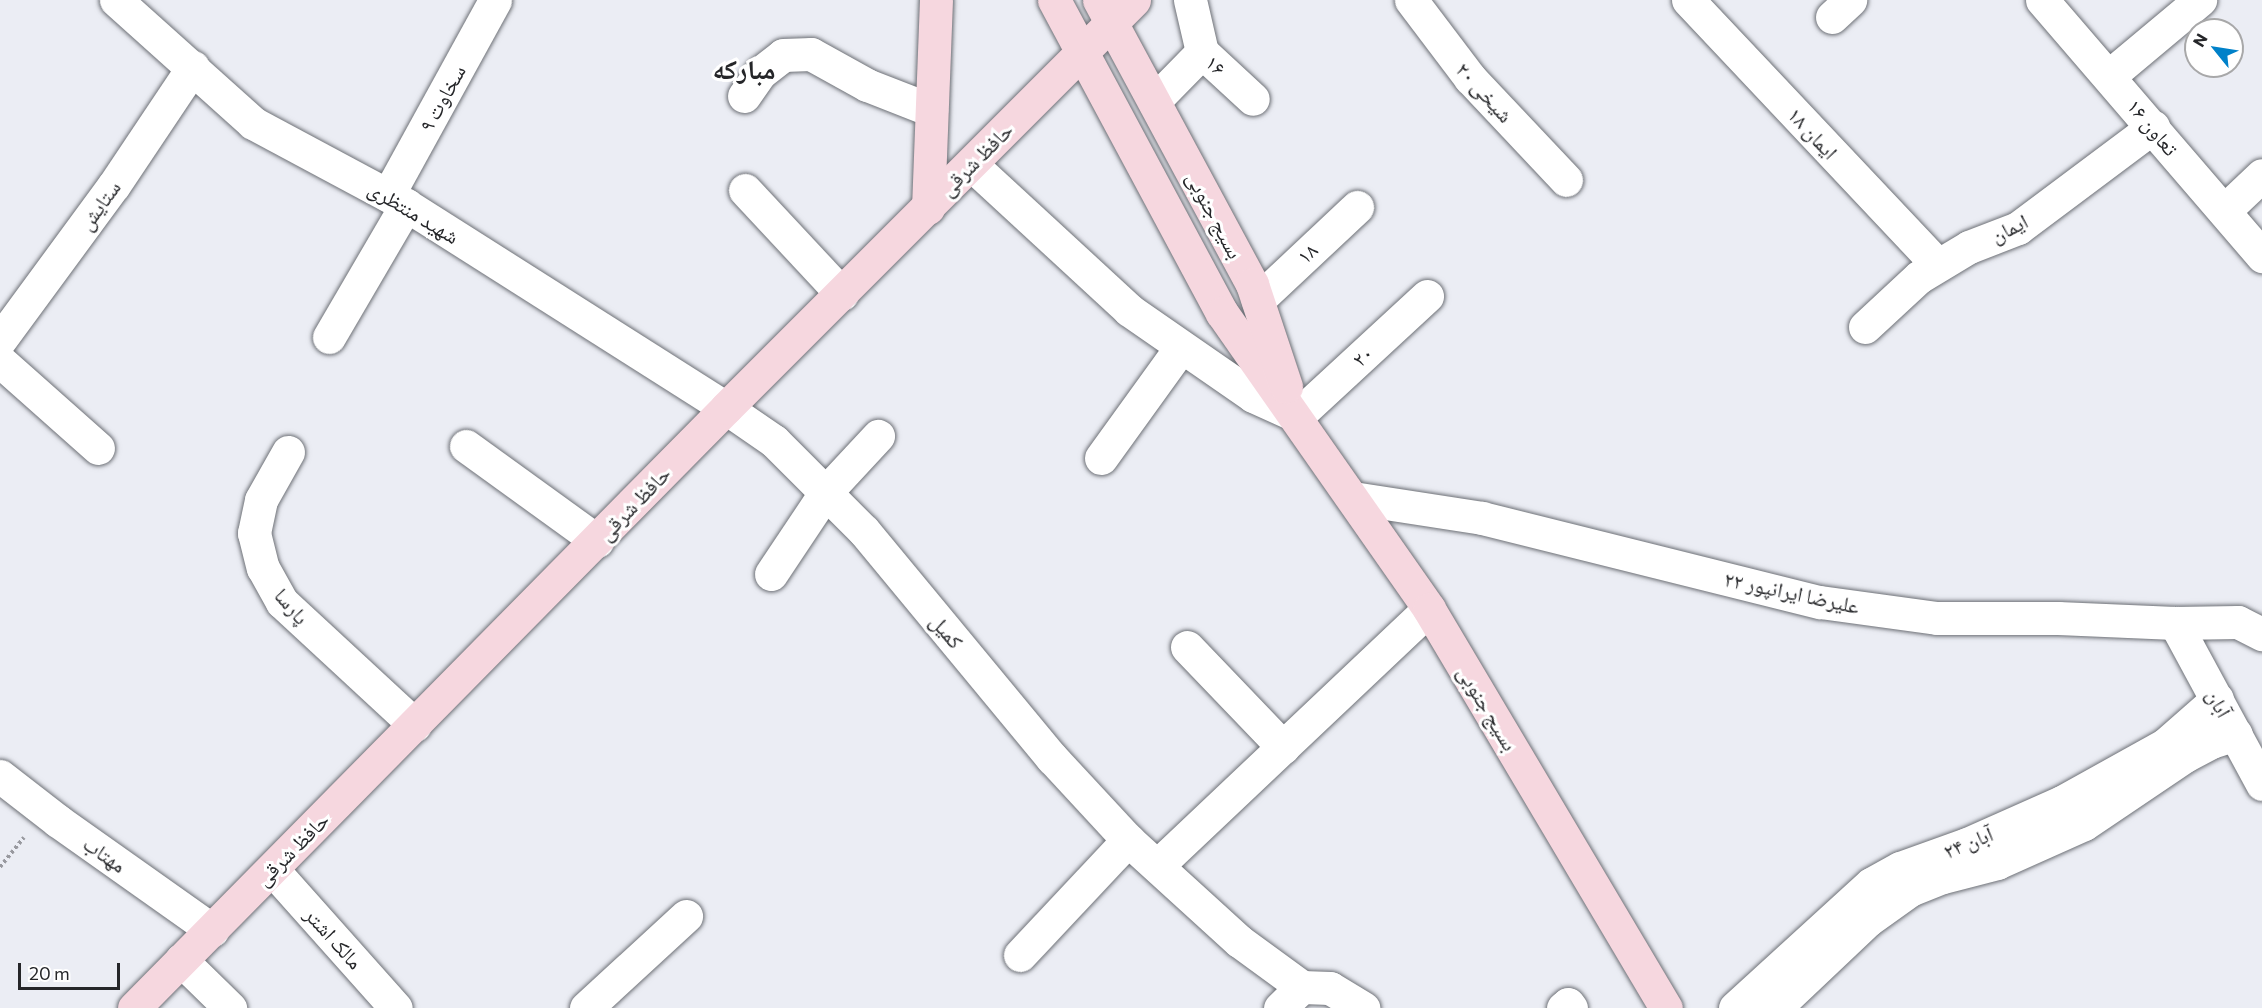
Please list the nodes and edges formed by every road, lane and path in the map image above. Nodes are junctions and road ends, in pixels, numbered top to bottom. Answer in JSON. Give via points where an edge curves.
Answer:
{"nodes":[{"id":1,"x":116,"y":0,"type":"edge"},
{"id":2,"x":495,"y":0,"type":"edge"},
{"id":3,"x":936,"y":0,"type":"edge"},
{"id":4,"x":1054,"y":0,"type":"edge"},
{"id":5,"x":1134,"y":0,"type":"edge"},
{"id":6,"x":1190,"y":0,"type":"edge"},
{"id":7,"x":1411,"y":0,"type":"edge"},
{"id":8,"x":1688,"y":0,"type":"edge"},
{"id":9,"x":2042,"y":0,"type":"edge"},
{"id":10,"x":2200,"y":0,"type":"edge"},
{"id":11,"x":1105,"y":11,"type":"edge"},
{"id":12,"x":1202,"y":52,"type":"junction"},
{"id":13,"x":1080,"y":54,"type":"junction"},
{"id":14,"x":193,"y":68,"type":"junction"},
{"id":15,"x":2109,"y":76,"type":"junction"},
{"id":16,"x":744,"y":96,"type":"dead end"},
{"id":17,"x":1253,"y":99,"type":"dead end"},
{"id":18,"x":1154,"y":101,"type":"junction"},
{"id":19,"x":931,"y":110,"type":"junction"},
{"id":20,"x":2153,"y":127,"type":"junction"},
{"id":21,"x":971,"y":164,"type":"junction"},
{"id":22,"x":2262,"y":175,"type":"edge"},
{"id":23,"x":1566,"y":180,"type":"dead end"},
{"id":24,"x":745,"y":190,"type":"dead end"},
{"id":25,"x":397,"y":200,"type":"junction"},
{"id":26,"x":1356,"y":207,"type":"dead end"},
{"id":27,"x":928,"y":208,"type":"junction"},
{"id":28,"x":2224,"y":211,"type":"junction"},
{"id":29,"x":2262,"y":256,"type":"edge"},
{"id":30,"x":1938,"y":265,"type":"junction"},
{"id":31,"x":842,"y":294,"type":"junction"},
{"id":32,"x":1427,"y":296,"type":"dead end"},
{"id":33,"x":1258,"y":300,"type":"junction"},
{"id":34,"x":1865,"y":327,"type":"dead end"},
{"id":35,"x":329,"y":337,"type":"dead end"},
{"id":36,"x":0,"y":340,"type":"edge"},
{"id":37,"x":1181,"y":347,"type":"junction"},
{"id":38,"x":0,"y":361,"type":"edge"},
{"id":39,"x":726,"y":408,"type":"junction"},
{"id":40,"x":1296,"y":416,"type":"junction"},
{"id":41,"x":878,"y":436,"type":"dead end"},
{"id":42,"x":466,"y":446,"type":"dead end"},
{"id":43,"x":98,"y":448,"type":"dead end"},
{"id":44,"x":288,"y":452,"type":"dead end"},
{"id":45,"x":1101,"y":458,"type":"dead end"},
{"id":46,"x":825,"y":492,"type":"junction"},
{"id":47,"x":1353,"y":498,"type":"junction"},
{"id":48,"x":597,"y":542,"type":"junction"},
{"id":49,"x":771,"y":574,"type":"dead end"},
{"id":50,"x":1429,"y":609,"type":"junction"},
{"id":51,"x":2254,"y":620,"type":"edge"},
{"id":52,"x":2175,"y":623,"type":"junction"},
{"id":53,"x":1187,"y":647,"type":"dead end"},
{"id":54,"x":2217,"y":699,"type":"junction"},
{"id":55,"x":416,"y":725,"type":"junction"},
{"id":56,"x":2236,"y":734,"type":"junction"},
{"id":57,"x":1283,"y":747,"type":"junction"},
{"id":58,"x":0,"y":776,"type":"edge"},
{"id":59,"x":2262,"y":784,"type":"edge"},
{"id":60,"x":1128,"y":840,"type":"junction"},
{"id":61,"x":1157,"y":866,"type":"junction"},
{"id":62,"x":272,"y":869,"type":"junction"},
{"id":63,"x":686,"y":916,"type":"dead end"},
{"id":64,"x":212,"y":930,"type":"junction"},
{"id":65,"x":1020,"y":955,"type":"dead end"},
{"id":66,"x":182,"y":960,"type":"junction"},
{"id":67,"x":1291,"y":998,"type":"edge"},
{"id":68,"x":135,"y":1008,"type":"edge"},
{"id":69,"x":230,"y":1008,"type":"edge"},
{"id":70,"x":396,"y":1008,"type":"edge"},
{"id":71,"x":586,"y":1008,"type":"edge"},
{"id":72,"x":1363,"y":1008,"type":"edge"},
{"id":73,"x":1563,"y":1008,"type":"edge"},
{"id":74,"x":1571,"y":1008,"type":"edge"},
{"id":75,"x":1666,"y":1008,"type":"edge"},
{"id":76,"x":1735,"y":1008,"type":"edge"},
{"id":77,"x":1775,"y":1008,"type":"edge"}],
"edges":[{"from":1,"to":14,"type":"street","name":"شهید منتظری"},
{"from":2,"to":25,"type":"street","name":"سخاوت ۹"},
{"from":3,"to":19,"type":"main road"},
{"from":4,"to":13,"type":"main road","name":"بسیج جنوبی"},
{"from":5,"to":11,"type":"main road","name":"حافظ شرقی"},
{"from":6,"to":12,"type":"street"},
{"from":7,"to":23,"type":"street","name":"شیخی ۲۰","via":[[1470,78]]},
{"from":8,"to":30,"type":"street","name":"ایمان ۱۸"},
{"from":9,"to":15,"type":"street","name":"تعاون ۱۶"},
{"from":10,"to":15,"type":"street"},
{"from":11,"to":13,"type":"main road","name":"حافظ شرقی"},
{"from":11,"to":18,"type":"main road","name":"بسیج جنوبی"},
{"from":12,"to":17,"type":"street","name":"۱۶"},
{"from":12,"to":18,"type":"street","name":"۱۶"},
{"from":13,"to":21,"type":"main road","name":"حافظ شرقی"},
{"from":13,"to":40,"type":"main road","name":"بسیج جنوبی","via":[[1222,314]]},
{"from":14,"to":25,"type":"street","name":"شهید منتظری","via":[[253,123]]},
{"from":14,"to":36,"type":"street","name":"ستایش","via":[[114,185]]},
{"from":15,"to":20,"type":"street","name":"تعاون ۱۶"},
{"from":16,"to":19,"type":"street","via":[[760,73],[783,55],[811,54],[867,85]]},
{"from":18,"to":33,"type":"main road","name":"بسیج جنوبی"},
{"from":19,"to":27,"type":"main road"},
{"from":20,"to":28,"type":"street","name":"تعاون ۱۶"},
{"from":20,"to":30,"type":"street","name":"ایمان","via":[[2018,228],[1969,247]]},
{"from":21,"to":27,"type":"main road","name":"حافظ شرقی"},
{"from":21,"to":37,"type":"street","via":[[1129,310]]},
{"from":22,"to":28,"type":"street"},
{"from":24,"to":31,"type":"street"},
{"from":25,"to":35,"type":"street","name":"سخاوت ۹"},
{"from":25,"to":39,"type":"street","name":"شهید منتظری"},
{"from":26,"to":33,"type":"street","name":"۱۸"},
{"from":27,"to":31,"type":"main road","name":"حافظ شرقی"},
{"from":28,"to":29,"type":"street","name":"تعاون ۱۶"},
{"from":30,"to":34,"type":"street","name":"ایمان","via":[[1919,277]]},
{"from":31,"to":39,"type":"main road","name":"حافظ شرقی"},
{"from":32,"to":40,"type":"street","name":"۲۰"},
{"from":33,"to":40,"type":"main road","name":"بسیج جنوبی"},
{"from":37,"to":40,"type":"street","via":[[1253,396]]},
{"from":37,"to":45,"type":"street"},
{"from":38,"to":43,"type":"street"},
{"from":39,"to":46,"type":"street","name":"کمیل","via":[[774,441]]},
{"from":39,"to":48,"type":"main road","name":"حافظ شرقی"},
{"from":40,"to":47,"type":"main road","name":"بسیج جنوبی"},
{"from":41,"to":46,"type":"street"},
{"from":42,"to":48,"type":"street"},
{"from":44,"to":55,"type":"street","name":"پارسا","via":[[261,500],[254,532],[263,568],[282,602]]},
{"from":46,"to":49,"type":"street"},
{"from":46,"to":60,"type":"street","name":"کمیل","via":[[864,531],[1052,758]]},
{"from":47,"to":50,"type":"main road","name":"بسیج جنوبی"},
{"from":47,"to":52,"type":"street","name":"علیرضا ایرانپور ۲۲","via":[[1482,518],[1820,602],[1938,618]]},
{"from":48,"to":55,"type":"main road","name":"حافظ شرقی"},
{"from":50,"to":57,"type":"street"},
{"from":50,"to":75,"type":"main road","name":"بسیج جنوبی"},
{"from":51,"to":52,"type":"street","name":"علیرضا ایرانپور ۲۲"},
{"from":52,"to":54,"type":"street","name":"آبان"},
{"from":53,"to":57,"type":"street"},
{"from":54,"to":56,"type":"street","name":"آبان"},
{"from":54,"to":76,"type":"street","name":"آبان ۲۴","via":[[2166,744],[2062,802],[1967,844],[1900,868],[1871,884]]},
{"from":55,"to":62,"type":"main road","name":"حافظ شرقی"},
{"from":56,"to":59,"type":"street","name":"آبان"},
{"from":56,"to":77,"type":"street","name":"آبان ۲۴","via":[[2185,756],[2084,824],[1997,863],[1910,890],[1868,920]]},
{"from":57,"to":61,"type":"street"},
{"from":58,"to":64,"type":"street","name":"مهتاب"},
{"from":60,"to":61,"type":"street","name":"کمیل"},
{"from":60,"to":65,"type":"street"},
{"from":61,"to":67,"type":"street","name":"کمیل","via":[[1239,941]]},
{"from":62,"to":64,"type":"main road","name":"حافظ شرقی"},
{"from":62,"to":70,"type":"street","name":"مالک اشتر"},
{"from":63,"to":71,"type":"street"},
{"from":64,"to":66,"type":"main road","name":"حافظ شرقی"},
{"from":66,"to":68,"type":"main road","name":"حافظ شرقی"},
{"from":66,"to":69,"type":"street"},
{"from":67,"to":72,"type":"street","name":"کمیل","via":[[1330,988]]},
{"from":73,"to":74,"type":"street","via":[[1568,1004]]}]}
